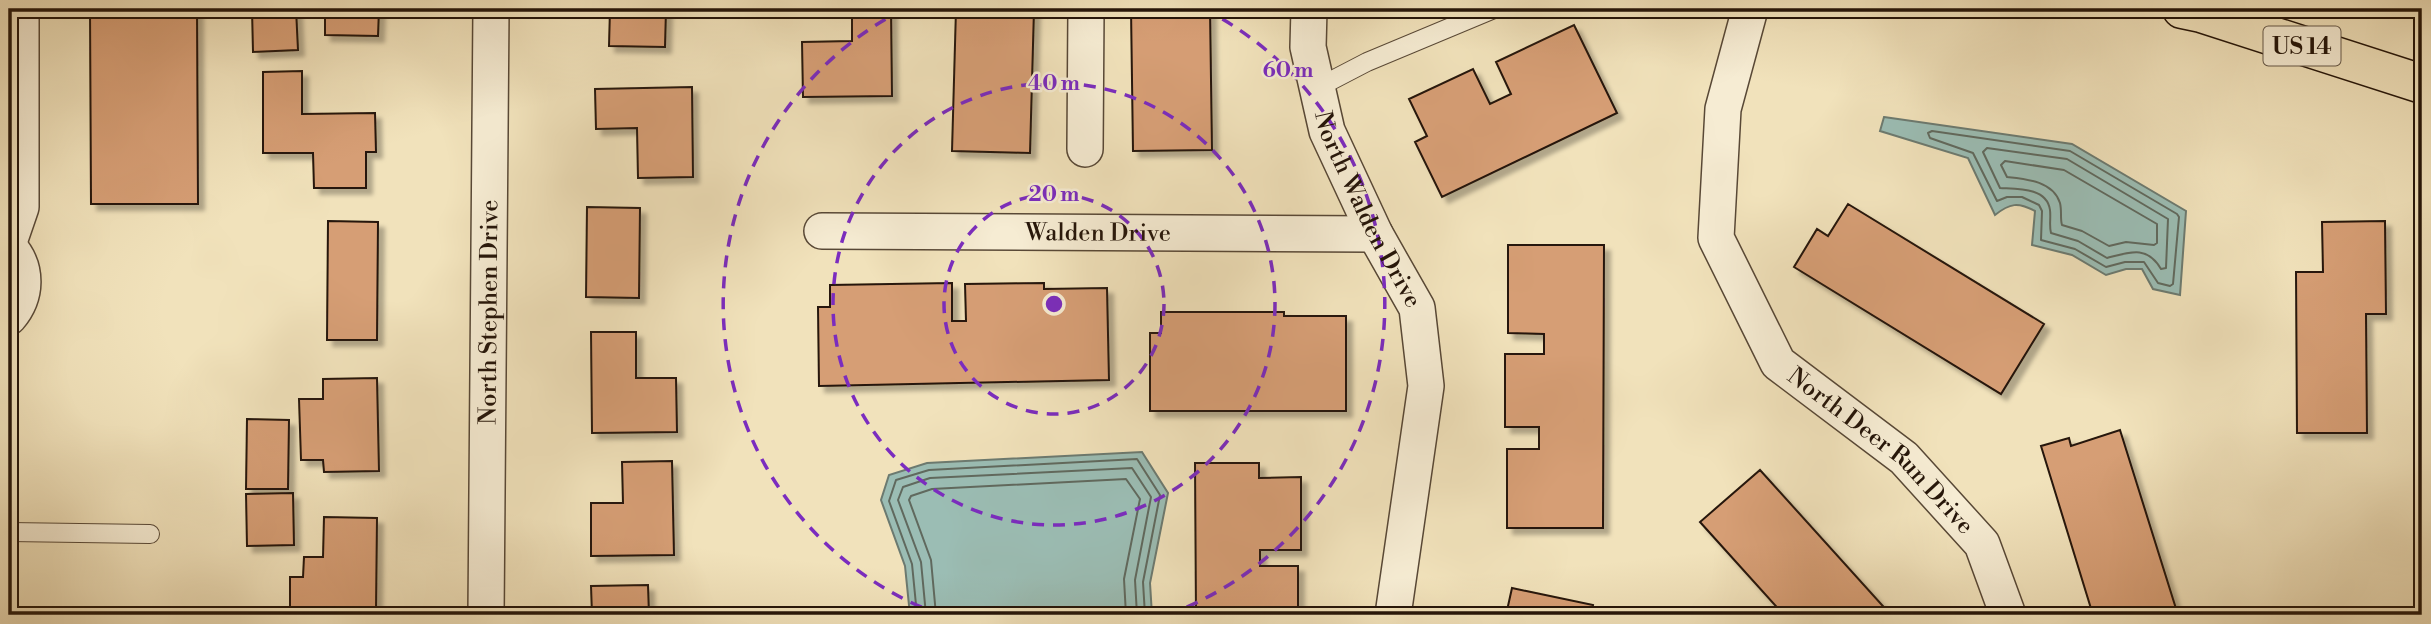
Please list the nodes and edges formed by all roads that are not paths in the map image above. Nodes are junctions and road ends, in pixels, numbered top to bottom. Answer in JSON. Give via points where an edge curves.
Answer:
{"nodes":[{"id":1,"x":21,"y":9,"type":"edge"},
{"id":2,"x":491,"y":9,"type":"edge"},
{"id":3,"x":1086,"y":9,"type":"edge"},
{"id":4,"x":1309,"y":9,"type":"edge"},
{"id":5,"x":1494,"y":9,"type":"edge"},
{"id":6,"x":1750,"y":9,"type":"edge"},
{"id":7,"x":2195,"y":10,"type":"edge"},
{"id":8,"x":2422,"y":84,"type":"edge"},
{"id":9,"x":1317,"y":88,"type":"junction"},
{"id":10,"x":1085,"y":149,"type":"dead end"},
{"id":11,"x":822,"y":230,"type":"dead end"},
{"id":12,"x":1375,"y":234,"type":"junction"},
{"id":13,"x":9,"y":245,"type":"edge"},
{"id":14,"x":9,"y":317,"type":"edge"},
{"id":15,"x":9,"y":532,"type":"edge"},
{"id":16,"x":150,"y":534,"type":"dead end"},
{"id":17,"x":486,"y":615,"type":"edge"},
{"id":18,"x":1393,"y":615,"type":"edge"},
{"id":19,"x":2008,"y":615,"type":"edge"}],
"edges":[{"from":1,"to":13,"type":"street","via":[[21,207]]},
{"from":2,"to":17,"type":"street","name":"North Stephen Drive"},
{"from":3,"to":10,"type":"street"},
{"from":4,"to":9,"type":"street","name":"North Walden Drive","via":[[1308,47]]},
{"from":5,"to":9,"type":"lane"},
{"from":6,"to":19,"type":"street","name":"North Deer Run Drive","via":[[1723,109],[1716,238],[1778,363],[1904,458],[1982,544]]},
{"from":7,"to":8,"type":"main road","number":"US 14"},
{"from":9,"to":12,"type":"street","name":"North Walden Drive","via":[[1327,131]]},
{"from":11,"to":12,"type":"street","name":"Walden Drive"},
{"from":12,"to":18,"type":"street","name":"North Walden Drive","via":[[1417,308],[1426,386]]},
{"from":13,"to":14,"type":"street","via":[[22,268],[24,286]]},
{"from":15,"to":16,"type":"lane"}]}
